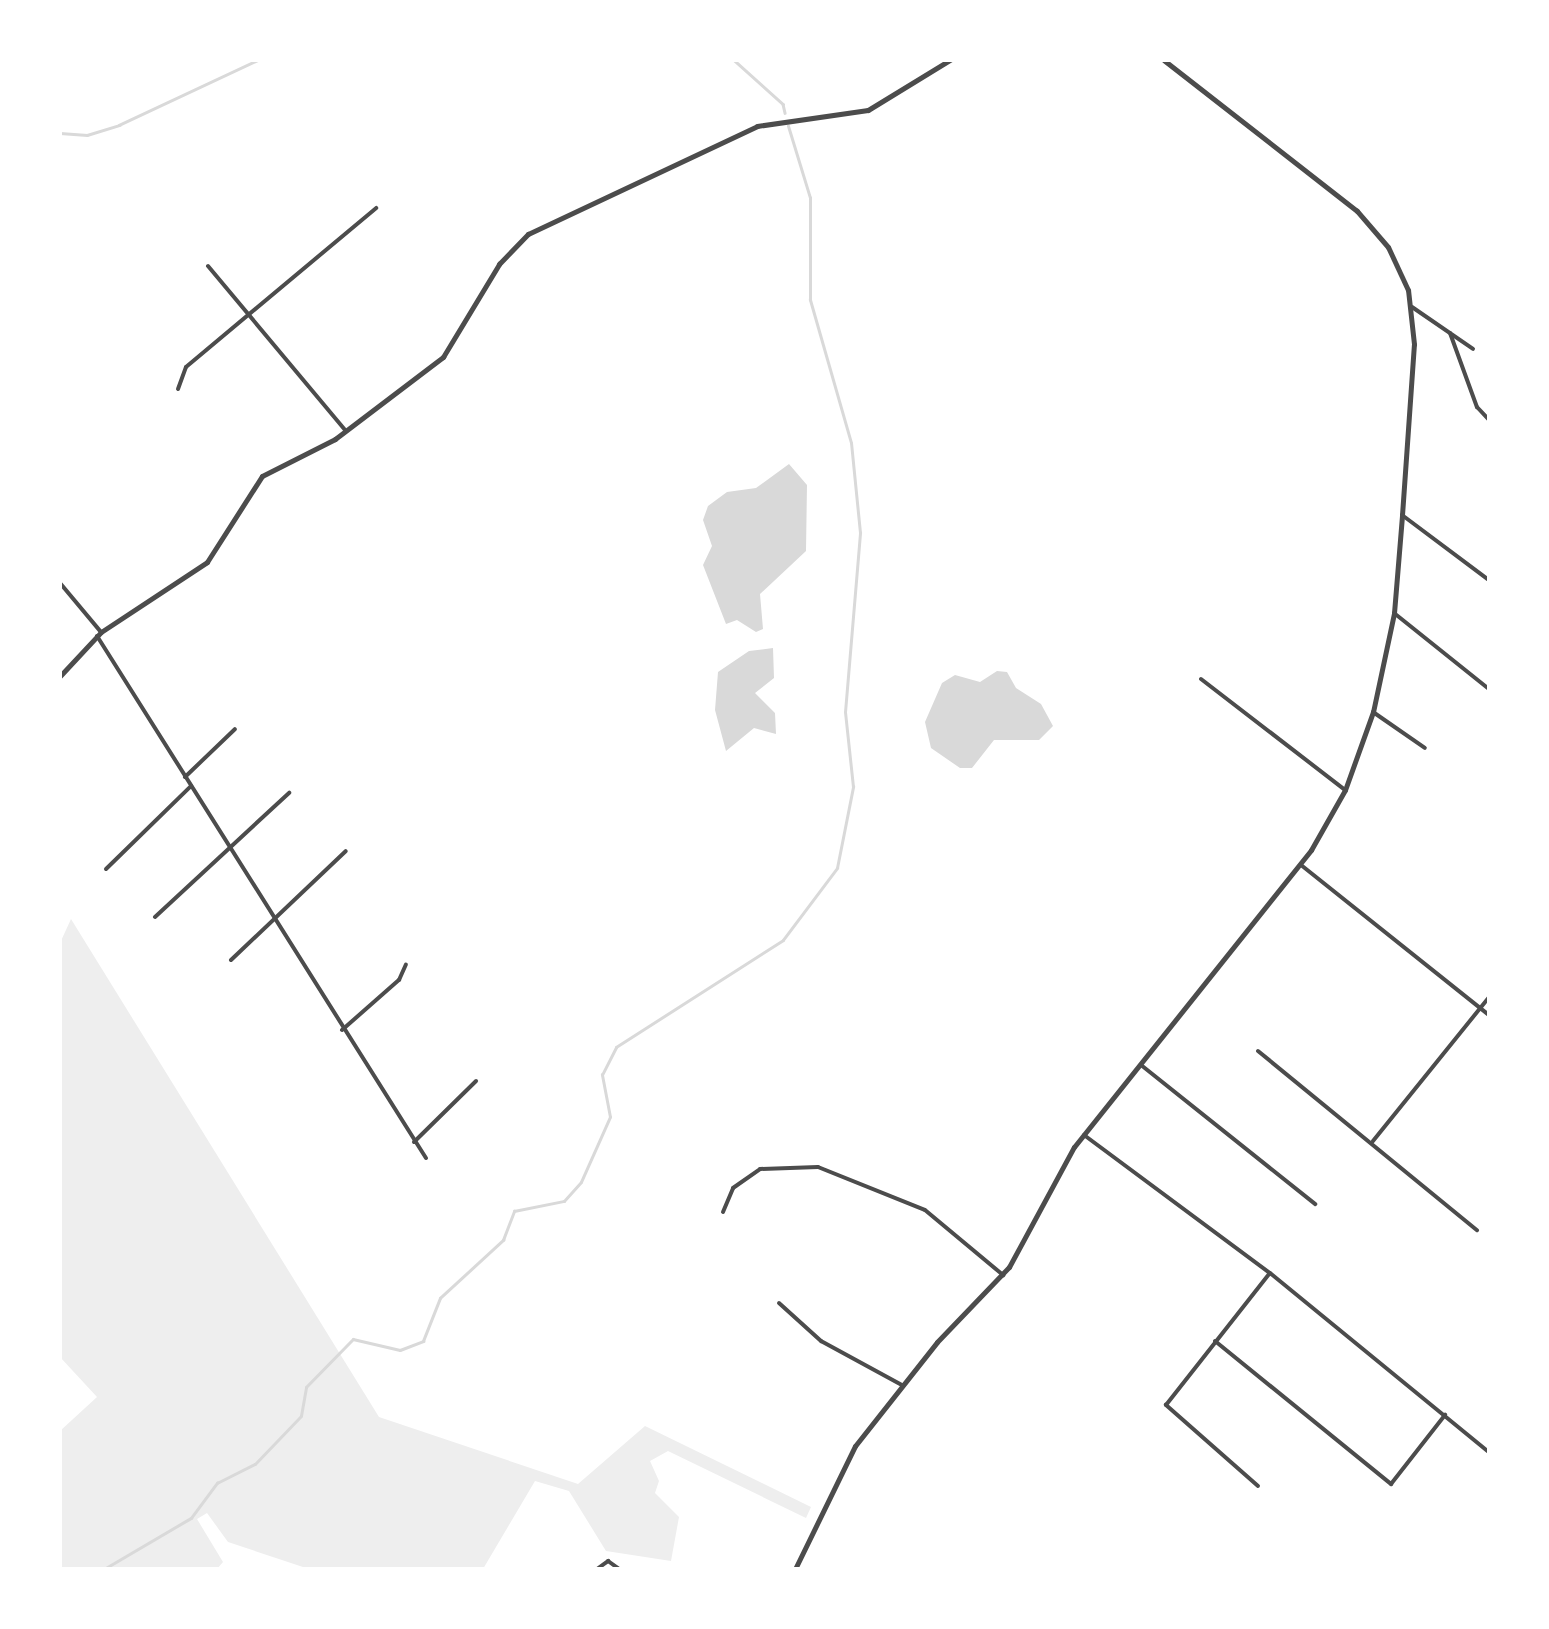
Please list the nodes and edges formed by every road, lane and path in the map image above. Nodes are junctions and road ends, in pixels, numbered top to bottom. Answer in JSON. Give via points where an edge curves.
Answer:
{"nodes":[{"id":1,"x":950,"y":60,"type":"edge"},
{"id":2,"x":1164,"y":60,"type":"edge"},
{"id":3,"x":376,"y":208,"type":"dead end"},
{"id":4,"x":208,"y":266,"type":"dead end"},
{"id":5,"x":1412,"y":308,"type":"junction"},
{"id":6,"x":248,"y":313,"type":"junction"},
{"id":7,"x":1450,"y":333,"type":"junction"},
{"id":8,"x":1473,"y":348,"type":"dead end"},
{"id":9,"x":178,"y":389,"type":"dead end"},
{"id":10,"x":1489,"y":420,"type":"edge"},
{"id":11,"x":346,"y":432,"type":"junction"},
{"id":12,"x":1402,"y":515,"type":"junction"},
{"id":13,"x":1489,"y":580,"type":"edge"},
{"id":14,"x":60,"y":583,"type":"edge"},
{"id":15,"x":1394,"y":613,"type":"junction"},
{"id":16,"x":99,"y":634,"type":"junction"},
{"id":17,"x":60,"y":676,"type":"edge"},
{"id":18,"x":1201,"y":678,"type":"dead end"},
{"id":19,"x":1489,"y":690,"type":"edge"},
{"id":20,"x":1374,"y":712,"type":"junction"},
{"id":21,"x":235,"y":729,"type":"dead end"},
{"id":22,"x":1425,"y":748,"type":"dead end"},
{"id":23,"x":184,"y":777,"type":"junction"},
{"id":24,"x":191,"y":786,"type":"junction"},
{"id":25,"x":1345,"y":790,"type":"junction"},
{"id":26,"x":288,"y":793,"type":"dead end"},
{"id":27,"x":230,"y":850,"type":"junction"},
{"id":28,"x":346,"y":851,"type":"dead end"},
{"id":29,"x":1300,"y":865,"type":"junction"},
{"id":30,"x":106,"y":869,"type":"dead end"},
{"id":31,"x":154,"y":917,"type":"dead end"},
{"id":32,"x":272,"y":917,"type":"junction"},
{"id":33,"x":231,"y":960,"type":"dead end"},
{"id":34,"x":406,"y":964,"type":"dead end"},
{"id":35,"x":1489,"y":997,"type":"edge"},
{"id":36,"x":1480,"y":1008,"type":"junction"},
{"id":37,"x":1489,"y":1015,"type":"edge"},
{"id":38,"x":342,"y":1030,"type":"junction"},
{"id":39,"x":1258,"y":1051,"type":"dead end"},
{"id":40,"x":1141,"y":1065,"type":"junction"},
{"id":41,"x":476,"y":1080,"type":"dead end"},
{"id":42,"x":1084,"y":1134,"type":"junction"},
{"id":43,"x":414,"y":1142,"type":"junction"},
{"id":44,"x":1372,"y":1142,"type":"junction"},
{"id":45,"x":426,"y":1158,"type":"dead end"},
{"id":46,"x":1315,"y":1204,"type":"dead end"},
{"id":47,"x":724,"y":1212,"type":"dead end"},
{"id":48,"x":1478,"y":1230,"type":"dead end"},
{"id":49,"x":1270,"y":1273,"type":"junction"},
{"id":50,"x":1004,"y":1275,"type":"junction"},
{"id":51,"x":778,"y":1303,"type":"dead end"},
{"id":52,"x":1215,"y":1341,"type":"junction"},
{"id":53,"x":902,"y":1385,"type":"junction"},
{"id":54,"x":1445,"y":1416,"type":"junction"},
{"id":55,"x":1489,"y":1452,"type":"edge"},
{"id":56,"x":1258,"y":1486,"type":"dead end"},
{"id":57,"x":597,"y":1569,"type":"edge"},
{"id":58,"x":622,"y":1569,"type":"edge"},
{"id":59,"x":664,"y":1569,"type":"edge"},
{"id":60,"x":795,"y":1569,"type":"edge"}],
"edges":[{"from":1,"to":11,"type":"street","via":[[868,110],[757,126],[528,234],[499,264],[448,352]]},
{"from":2,"to":5,"type":"street","via":[[1370,222],[1396,260]]},
{"from":3,"to":6,"type":"street"},
{"from":4,"to":6,"type":"street"},
{"from":5,"to":7,"type":"street"},
{"from":5,"to":12,"type":"street"},
{"from":6,"to":9,"type":"street","via":[[184,370]]},
{"from":6,"to":11,"type":"street"},
{"from":7,"to":8,"type":"street"},
{"from":7,"to":10,"type":"street","via":[[1477,407]]},
{"from":11,"to":16,"type":"street","via":[[262,476],[207,562]]},
{"from":12,"to":13,"type":"street"},
{"from":12,"to":15,"type":"street"},
{"from":14,"to":16,"type":"street"},
{"from":15,"to":19,"type":"street"},
{"from":15,"to":20,"type":"street"},
{"from":16,"to":17,"type":"street"},
{"from":16,"to":23,"type":"street"},
{"from":18,"to":25,"type":"street"},
{"from":20,"to":22,"type":"street"},
{"from":20,"to":25,"type":"street"},
{"from":21,"to":23,"type":"street"},
{"from":23,"to":24,"type":"street"},
{"from":24,"to":27,"type":"street"},
{"from":24,"to":30,"type":"street"},
{"from":25,"to":29,"type":"street"},
{"from":26,"to":27,"type":"street"},
{"from":27,"to":31,"type":"street"},
{"from":27,"to":32,"type":"street"},
{"from":28,"to":32,"type":"street"},
{"from":29,"to":36,"type":"street"},
{"from":29,"to":40,"type":"street"},
{"from":32,"to":33,"type":"street"},
{"from":32,"to":38,"type":"street"},
{"from":34,"to":38,"type":"street","via":[[400,978]]},
{"from":35,"to":36,"type":"street"},
{"from":36,"to":37,"type":"street"},
{"from":36,"to":44,"type":"street"},
{"from":38,"to":43,"type":"street"},
{"from":39,"to":44,"type":"street"},
{"from":40,"to":42,"type":"street"},
{"from":40,"to":46,"type":"street"},
{"from":41,"to":43,"type":"street"},
{"from":42,"to":49,"type":"street"},
{"from":42,"to":50,"type":"street"},
{"from":43,"to":45,"type":"street"},
{"from":44,"to":48,"type":"street"},
{"from":47,"to":50,"type":"street","via":[[733,1188],[760,1170],[818,1166],[926,1210]]},
{"from":49,"to":52,"type":"street"},
{"from":49,"to":54,"type":"street"},
{"from":50,"to":53,"type":"street"},
{"from":51,"to":53,"type":"street","via":[[821,1341]]},
{"from":52,"to":54,"type":"street","via":[[1391,1484]]},
{"from":52,"to":56,"type":"street","via":[[1166,1408]]},
{"from":53,"to":60,"type":"street","via":[[855,1446]]},
{"from":54,"to":55,"type":"street"},
{"from":57,"to":58,"type":"street","via":[[608,1561]]},
{"from":58,"to":59,"type":"street"}]}
